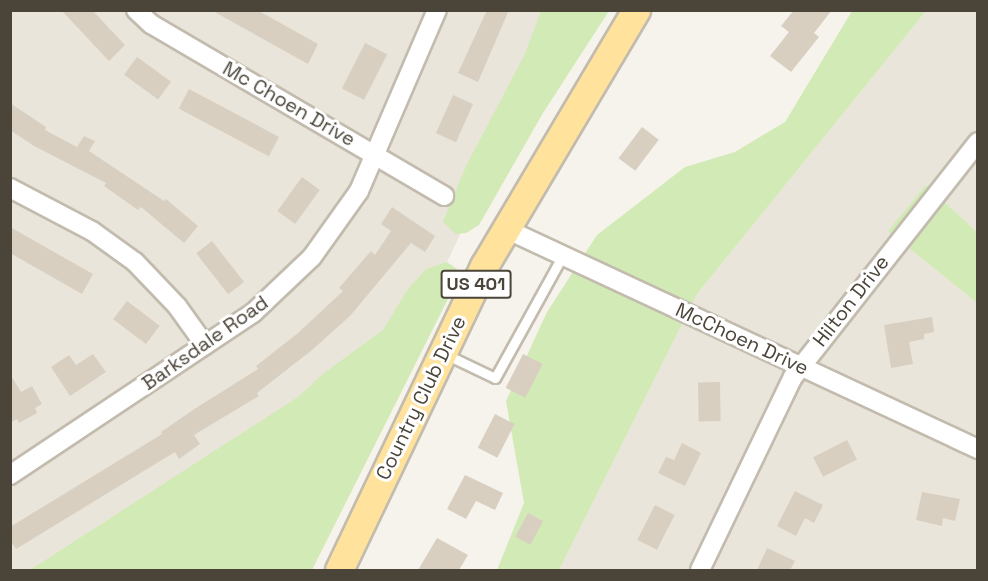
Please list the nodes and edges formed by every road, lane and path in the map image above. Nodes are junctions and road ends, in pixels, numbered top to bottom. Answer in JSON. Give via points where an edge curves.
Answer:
{"nodes":[{"id":1,"x":136,"y":10,"type":"edge"},
{"id":2,"x":437,"y":10,"type":"edge"},
{"id":3,"x":636,"y":10,"type":"edge"},
{"id":4,"x":978,"y":142,"type":"edge"},
{"id":5,"x":376,"y":155,"type":"junction"},
{"id":6,"x":10,"y":188,"type":"edge"},
{"id":7,"x":444,"y":196,"type":"dead end"},
{"id":8,"x":506,"y":229,"type":"junction"},
{"id":9,"x":563,"y":255,"type":"junction"},
{"id":10,"x":205,"y":345,"type":"junction"},
{"id":11,"x":443,"y":353,"type":"junction"},
{"id":12,"x":800,"y":367,"type":"junction"},
{"id":13,"x":978,"y":449,"type":"edge"},
{"id":14,"x":10,"y":475,"type":"edge"},
{"id":15,"x":339,"y":570,"type":"edge"},
{"id":16,"x":700,"y":570,"type":"edge"}],
"edges":[{"from":1,"to":5,"type":"street","name":"Mc Choen Drive","via":[[151,24]]},
{"from":2,"to":5,"type":"street","name":"Barksdale Road"},
{"from":3,"to":8,"type":"main road","name":"Country Club Drive","number":"US 401"},
{"from":4,"to":12,"type":"street","name":"Hilton Drive"},
{"from":5,"to":7,"type":"street","name":"Mc Choen Drive"},
{"from":5,"to":10,"type":"street","name":"Barksdale Road","via":[[359,191],[312,257],[253,313]]},
{"from":6,"to":10,"type":"street","via":[[92,231],[135,262],[177,306]]},
{"from":8,"to":9,"type":"street","name":"McChoen Drive"},
{"from":8,"to":11,"type":"main road","name":"Country Club Drive","number":"US 401"},
{"from":9,"to":11,"type":"lane","via":[[495,378]]},
{"from":9,"to":12,"type":"street","name":"McChoen Drive"},
{"from":10,"to":14,"type":"street","name":"Barksdale Road"},
{"from":11,"to":15,"type":"main road","name":"Country Club Drive","number":"US 401"},
{"from":12,"to":13,"type":"street","name":"McChoen Drive"},
{"from":12,"to":16,"type":"street","name":"Hilton Drive"}]}
